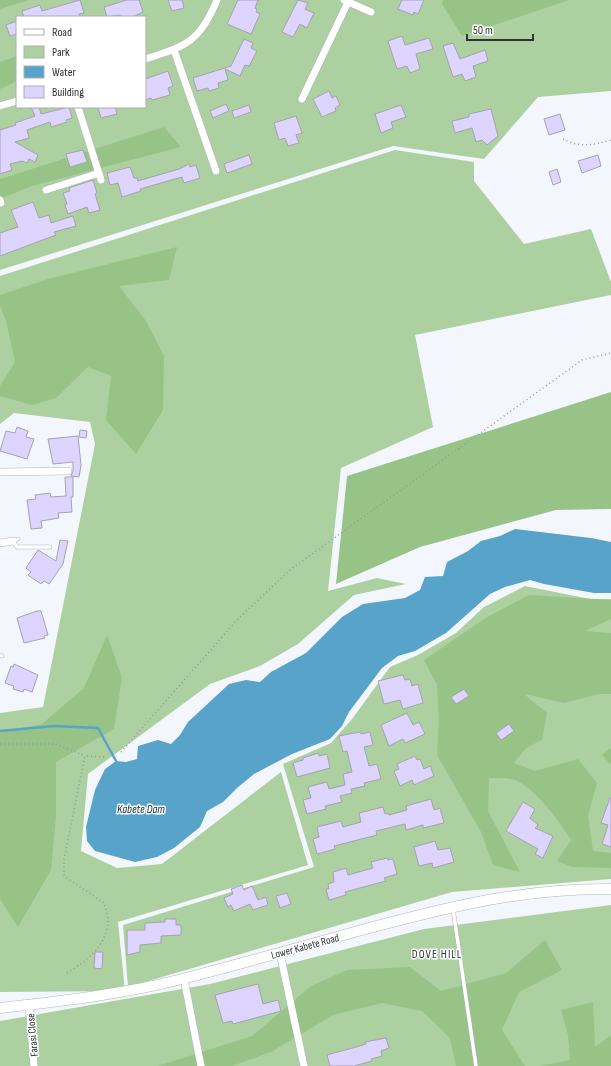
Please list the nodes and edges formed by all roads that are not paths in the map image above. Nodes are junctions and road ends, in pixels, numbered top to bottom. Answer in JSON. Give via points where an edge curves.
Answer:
{"nodes":[{"id":1,"x":217,"y":0,"type":"edge"},
{"id":2,"x":346,"y":1,"type":"edge"},
{"id":3,"x":371,"y":12,"type":"dead end"},
{"id":4,"x":174,"y":50,"type":"junction"},
{"id":5,"x":146,"y":59,"type":"edge"},
{"id":6,"x":302,"y":99,"type":"dead end"},
{"id":7,"x":16,"y":101,"type":"edge"},
{"id":8,"x":0,"y":106,"type":"edge"},
{"id":9,"x":78,"y":108,"type":"edge"},
{"id":10,"x":216,"y":171,"type":"dead end"},
{"id":11,"x":46,"y":190,"type":"dead end"},
{"id":12,"x":68,"y":471,"type":"dead end"},
{"id":13,"x":0,"y":472,"type":"edge"},
{"id":14,"x":16,"y":540,"type":"joint"},
{"id":15,"x":0,"y":543,"type":"edge"},
{"id":16,"x":50,"y":547,"type":"dead end"},
{"id":17,"x":611,"y":889,"type":"edge"},
{"id":18,"x":453,"y":906,"type":"junction"},
{"id":19,"x":280,"y":953,"type":"junction"},
{"id":20,"x":184,"y":979,"type":"junction"},
{"id":21,"x":29,"y":1004,"type":"junction"},
{"id":22,"x":0,"y":1008,"type":"edge"},
{"id":23,"x":34,"y":1066,"type":"edge"},
{"id":24,"x":200,"y":1066,"type":"edge"},
{"id":25,"x":304,"y":1066,"type":"edge"},
{"id":26,"x":476,"y":1066,"type":"edge"}],
"edges":[{"from":1,"to":4,"type":"street","via":[[202,31],[188,43]]},
{"from":2,"to":3,"type":"street"},
{"from":2,"to":6,"type":"street"},
{"from":4,"to":5,"type":"street"},
{"from":4,"to":10,"type":"street"},
{"from":7,"to":8,"type":"street"},
{"from":9,"to":11,"type":"street","via":[[100,177]]},
{"from":12,"to":13,"type":"street"},
{"from":14,"to":15,"type":"street"},
{"from":14,"to":16,"type":"lane","via":[[17,546]]},
{"from":17,"to":18,"type":"main road","name":"Lower Kabete Road","via":[[537,893],[485,899]]},
{"from":18,"to":19,"type":"main road","name":"Lower Kabete Road"},
{"from":18,"to":26,"type":"lane"},
{"from":19,"to":20,"type":"main road","name":"Lower Kabete Road"},
{"from":19,"to":25,"type":"street"},
{"from":20,"to":21,"type":"main road","name":"Lower Kabete Road","via":[[115,993]]},
{"from":20,"to":24,"type":"street"},
{"from":21,"to":22,"type":"main road","name":"Lower Kabete Road"},
{"from":21,"to":23,"type":"street","name":"Farasi Close"}]}
